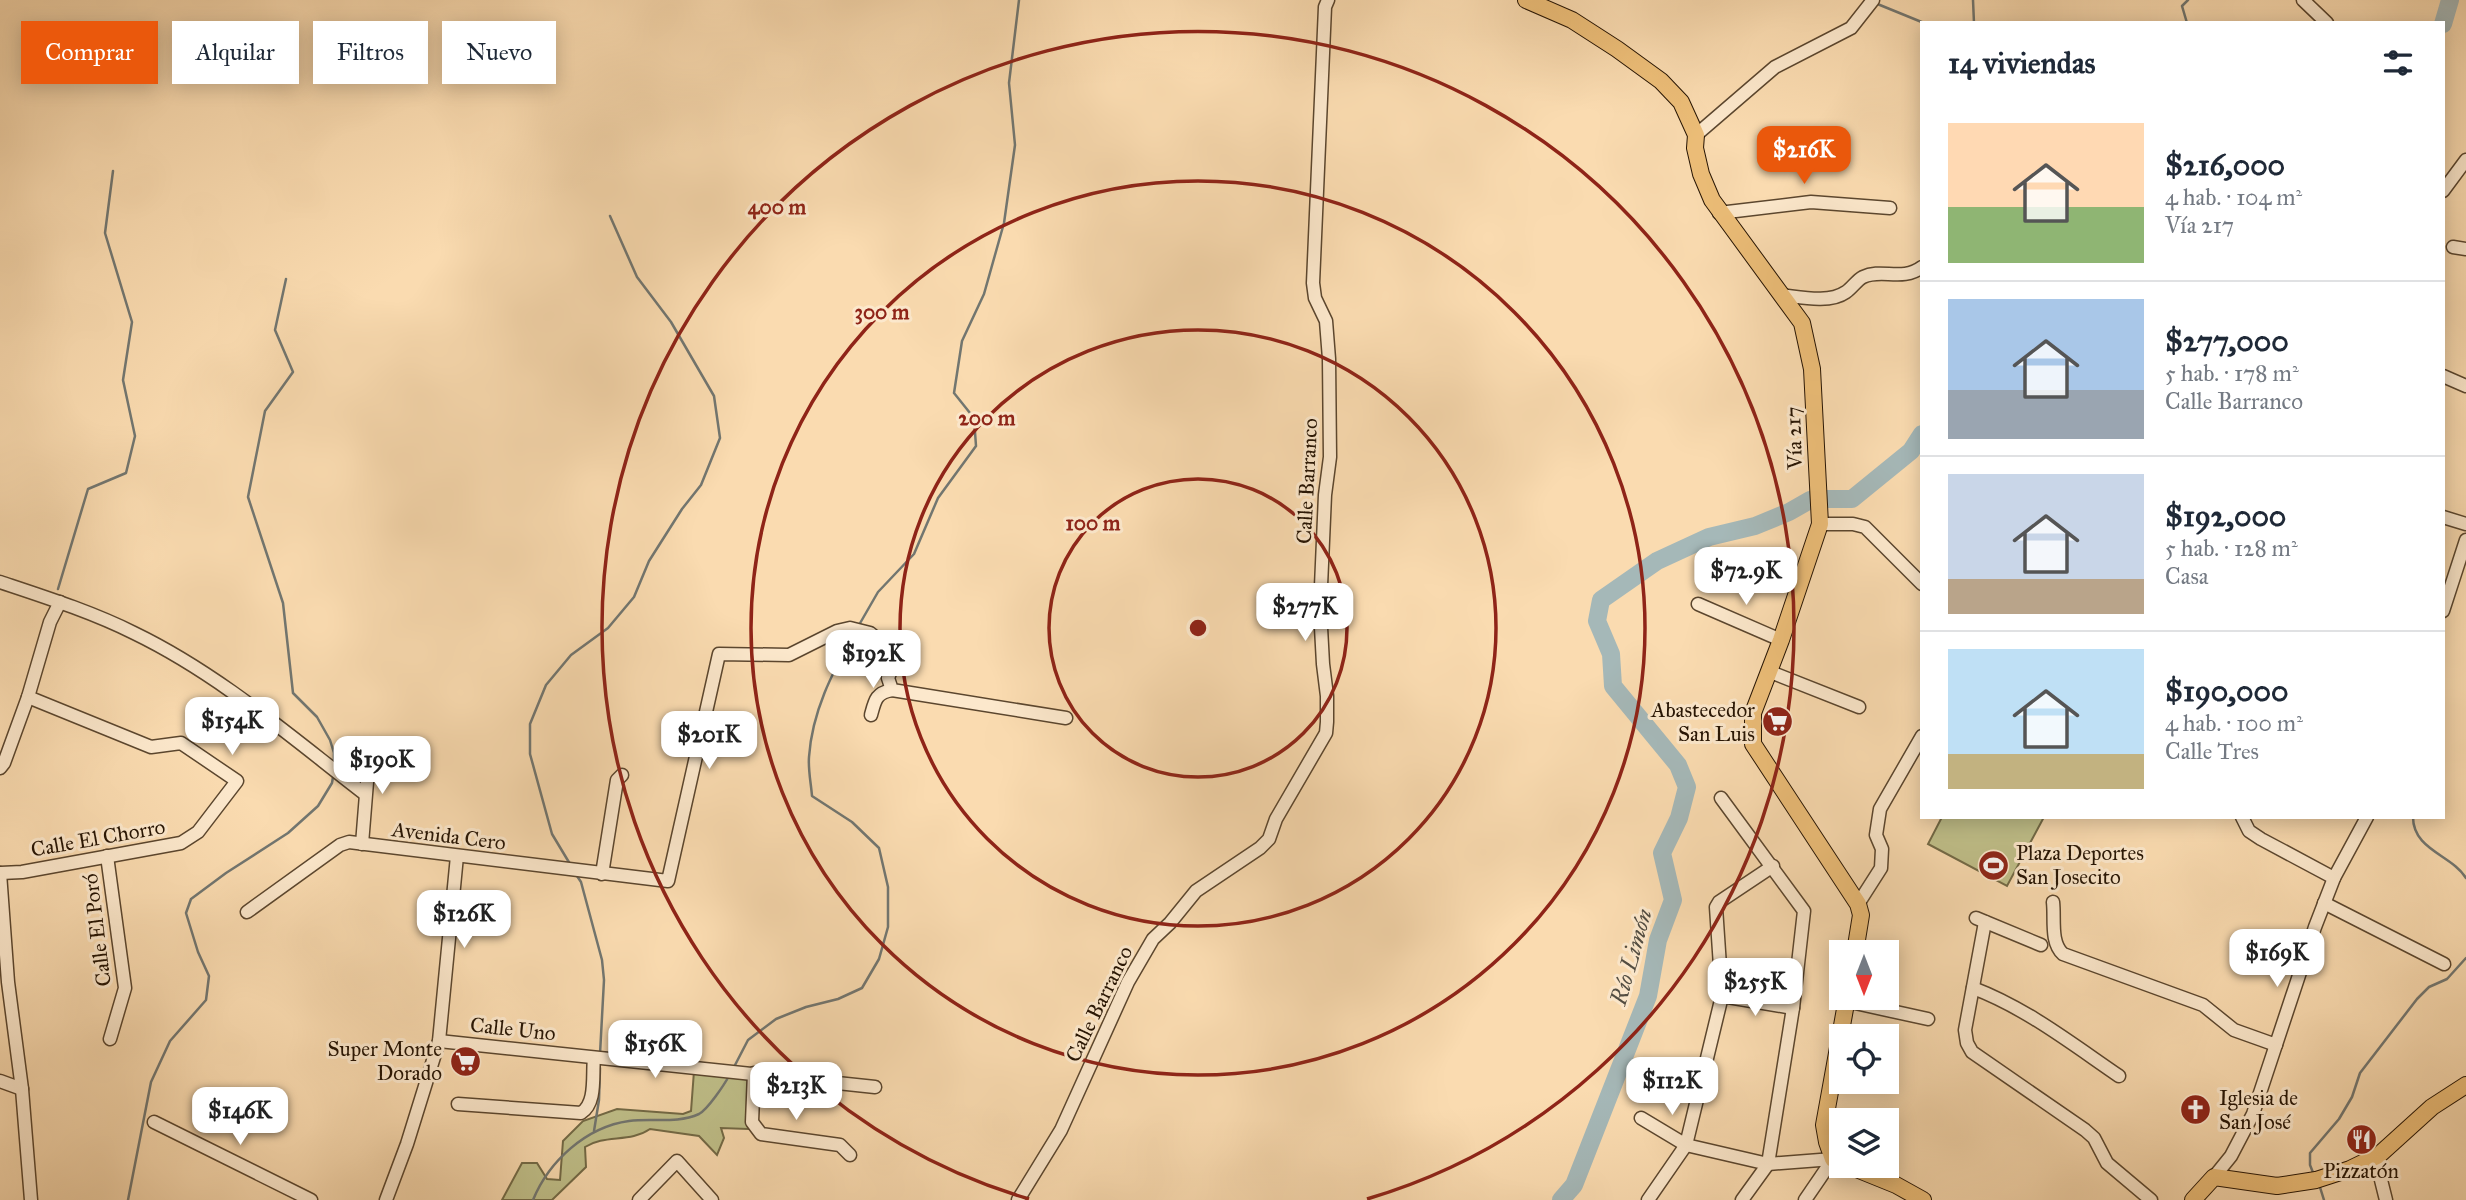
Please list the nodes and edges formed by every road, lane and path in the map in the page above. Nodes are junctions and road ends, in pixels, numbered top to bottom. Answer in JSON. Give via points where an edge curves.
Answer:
{"nodes":[{"id":1,"x":1328,"y":0,"type":"edge"},
{"id":2,"x":1526,"y":0,"type":"edge"},
{"id":3,"x":1873,"y":0,"type":"edge"},
{"id":4,"x":2311,"y":3,"type":"edge"},
{"id":5,"x":2325,"y":21,"type":"edge"},
{"id":6,"x":1696,"y":135,"type":"junction"},
{"id":7,"x":2466,"y":160,"type":"edge"},
{"id":8,"x":2445,"y":188,"type":"edge"},
{"id":9,"x":1890,"y":208,"type":"dead end"},
{"id":10,"x":1719,"y":213,"type":"junction"},
{"id":11,"x":1920,"y":268,"type":"edge"},
{"id":12,"x":1780,"y":295,"type":"junction"},
{"id":13,"x":2445,"y":377,"type":"edge"},
{"id":14,"x":2466,"y":386,"type":"edge"},
{"id":15,"x":2445,"y":518,"type":"edge"},
{"id":16,"x":1820,"y":524,"type":"junction"},
{"id":17,"x":2466,"y":524,"type":"edge"},
{"id":18,"x":2466,"y":540,"type":"edge"},
{"id":19,"x":0,"y":582,"type":"edge"},
{"id":20,"x":1920,"y":582,"type":"edge"},
{"id":21,"x":60,"y":602,"type":"junction"},
{"id":22,"x":1698,"y":604,"type":"dead end"},
{"id":23,"x":2445,"y":604,"type":"edge"},
{"id":24,"x":1781,"y":640,"type":"junction"},
{"id":25,"x":1768,"y":671,"type":"junction"},
{"id":26,"x":892,"y":690,"type":"junction"},
{"id":27,"x":28,"y":698,"type":"junction"},
{"id":28,"x":1859,"y":707,"type":"dead end"},
{"id":29,"x":871,"y":715,"type":"dead end"},
{"id":30,"x":1066,"y":718,"type":"dead end"},
{"id":31,"x":1920,"y":739,"type":"edge"},
{"id":32,"x":370,"y":745,"type":"dead end"},
{"id":33,"x":0,"y":768,"type":"edge"},
{"id":34,"x":622,"y":775,"type":"dead end"},
{"id":35,"x":365,"y":794,"type":"junction"},
{"id":36,"x":1721,"y":798,"type":"dead end"},
{"id":37,"x":2243,"y":819,"type":"edge"},
{"id":38,"x":2366,"y":819,"type":"edge"},
{"id":39,"x":362,"y":844,"type":"junction"},
{"id":40,"x":107,"y":856,"type":"junction"},
{"id":41,"x":457,"y":856,"type":"junction"},
{"id":42,"x":1773,"y":866,"type":"junction"},
{"id":43,"x":0,"y":873,"type":"edge"},
{"id":44,"x":602,"y":874,"type":"junction"},
{"id":45,"x":2334,"y":878,"type":"junction"},
{"id":46,"x":2053,"y":902,"type":"dead end"},
{"id":47,"x":2324,"y":903,"type":"junction"},
{"id":48,"x":1858,"y":904,"type":"junction"},
{"id":49,"x":247,"y":912,"type":"dead end"},
{"id":50,"x":1857,"y":940,"type":"edge"},
{"id":51,"x":2041,"y":945,"type":"dead end"},
{"id":52,"x":2444,"y":964,"type":"dead end"},
{"id":53,"x":1973,"y":988,"type":"junction"},
{"id":54,"x":1722,"y":996,"type":"junction"},
{"id":55,"x":1793,"y":1008,"type":"junction"},
{"id":56,"x":1845,"y":1010,"type":"edge"},
{"id":57,"x":1892,"y":1010,"type":"edge"},
{"id":58,"x":1928,"y":1019,"type":"dead end"},
{"id":59,"x":110,"y":1039,"type":"dead end"},
{"id":60,"x":439,"y":1041,"type":"junction"},
{"id":61,"x":2276,"y":1045,"type":"junction"},
{"id":62,"x":593,"y":1058,"type":"junction"},
{"id":63,"x":754,"y":1073,"type":"junction"},
{"id":64,"x":2119,"y":1076,"type":"dead end"},
{"id":65,"x":0,"y":1081,"type":"edge"},
{"id":66,"x":2466,"y":1085,"type":"edge"},
{"id":67,"x":875,"y":1087,"type":"dead end"},
{"id":68,"x":22,"y":1089,"type":"junction"},
{"id":69,"x":458,"y":1104,"type":"dead end"},
{"id":70,"x":1641,"y":1118,"type":"dead end"},
{"id":71,"x":154,"y":1122,"type":"dead end"},
{"id":72,"x":1686,"y":1145,"type":"junction"},
{"id":73,"x":1829,"y":1147,"type":"edge"},
{"id":74,"x":850,"y":1155,"type":"dead end"},
{"id":75,"x":2379,"y":1155,"type":"junction"},
{"id":76,"x":1829,"y":1161,"type":"edge"},
{"id":77,"x":1768,"y":1164,"type":"junction"},
{"id":78,"x":1829,"y":1171,"type":"edge"},
{"id":79,"x":2214,"y":1177,"type":"junction"},
{"id":80,"x":1879,"y":1178,"type":"edge"},
{"id":81,"x":32,"y":1200,"type":"edge"},
{"id":82,"x":311,"y":1200,"type":"edge"},
{"id":83,"x":386,"y":1200,"type":"edge"},
{"id":84,"x":639,"y":1200,"type":"edge"},
{"id":85,"x":712,"y":1200,"type":"edge"},
{"id":86,"x":1018,"y":1200,"type":"edge"},
{"id":87,"x":1647,"y":1200,"type":"edge"},
{"id":88,"x":1742,"y":1200,"type":"edge"},
{"id":89,"x":1805,"y":1200,"type":"edge"},
{"id":90,"x":1923,"y":1200,"type":"edge"},
{"id":91,"x":2151,"y":1200,"type":"edge"},
{"id":92,"x":2193,"y":1200,"type":"edge"},
{"id":93,"x":2386,"y":1200,"type":"edge"}],
"edges":[{"from":1,"to":86,"type":"street","name":"Calle Barranco","via":[[1313,283],[1326,321],[1330,399],[1320,609],[1328,696],[1326,733],[1269,839],[1196,891],[1153,939],[1128,982],[1061,1130]]},
{"from":2,"to":6,"type":"main road","name":"Vía 217","via":[[1572,20],[1661,81],[1681,102]]},
{"from":3,"to":6,"type":"street","via":[[1851,28],[1775,67]]},
{"from":4,"to":5,"type":"street"},
{"from":6,"to":10,"type":"main road","name":"Vía 217","via":[[1700,174]]},
{"from":7,"to":8,"type":"street"},
{"from":9,"to":10,"type":"street","via":[[1811,202]]},
{"from":10,"to":12,"type":"main road","name":"Vía 217"},
{"from":11,"to":12,"type":"street","via":[[1912,274],[1863,277],[1844,294],[1828,298]]},
{"from":12,"to":16,"type":"main road","name":"Vía 217","via":[[1802,323],[1808,344]]},
{"from":13,"to":14,"type":"street"},
{"from":15,"to":17,"type":"street"},
{"from":16,"to":20,"type":"street","via":[[1865,527]]},
{"from":16,"to":24,"type":"main road","name":"Vía 217"},
{"from":18,"to":23,"type":"street"},
{"from":19,"to":21,"type":"street"},
{"from":21,"to":27,"type":"street"},
{"from":21,"to":35,"type":"street","via":[[134,633],[195,667]]},
{"from":22,"to":24,"type":"street"},
{"from":24,"to":25,"type":"main road","name":"Vía 217"},
{"from":25,"to":28,"type":"street"},
{"from":25,"to":48,"type":"main road","name":"Vía 217","via":[[1753,713],[1753,744]]},
{"from":26,"to":29,"type":"street","via":[[876,697]]},
{"from":26,"to":30,"type":"street"},
{"from":26,"to":44,"type":"street","name":"Avenida Cero","via":[[888,678],[897,655],[857,628],[837,631],[789,655],[719,654],[668,881]]},
{"from":27,"to":33,"type":"street"},
{"from":27,"to":40,"type":"street","name":"Calle El Chorro","via":[[151,747],[181,743],[237,781],[190,839]]},
{"from":31,"to":48,"type":"street","via":[[1880,809],[1876,835],[1882,849],[1881,869]]},
{"from":32,"to":35,"type":"street"},
{"from":34,"to":44,"type":"street","via":[[617,780]]},
{"from":35,"to":39,"type":"street"},
{"from":36,"to":42,"type":"street"},
{"from":37,"to":45,"type":"street","via":[[2249,831],[2261,839]]},
{"from":38,"to":45,"type":"street"},
{"from":39,"to":41,"type":"street","name":"Avenida Cero"},
{"from":39,"to":49,"type":"street","name":"Avenida Cero","via":[[340,845]]},
{"from":40,"to":43,"type":"street","name":"Calle El Chorro"},
{"from":40,"to":59,"type":"street","name":"Calle El Poró","via":[[125,988]]},
{"from":41,"to":44,"type":"street","name":"Avenida Cero"},
{"from":41,"to":60,"type":"street"},
{"from":42,"to":54,"type":"street","via":[[1716,907]]},
{"from":42,"to":55,"type":"street","via":[[1804,911]]},
{"from":43,"to":68,"type":"street"},
{"from":45,"to":47,"type":"street"},
{"from":46,"to":61,"type":"street","via":[[2057,949],[2063,954],[2203,1005],[2234,1030]]},
{"from":47,"to":52,"type":"street"},
{"from":47,"to":61,"type":"street"},
{"from":48,"to":50,"type":"main road"},
{"from":51,"to":53,"type":"street","via":[[1980,920]]},
{"from":53,"to":64,"type":"street","via":[[2024,1012]]},
{"from":53,"to":91,"type":"street","via":[[1965,1030],[1972,1052],[2084,1130],[2107,1163]]},
{"from":54,"to":55,"type":"street"},
{"from":54,"to":72,"type":"street"},
{"from":55,"to":77,"type":"street"},
{"from":56,"to":73,"type":"main road","via":[[1824,1125]]},
{"from":57,"to":58,"type":"street"},
{"from":60,"to":62,"type":"street","name":"Calle Uno"},
{"from":60,"to":83,"type":"street"},
{"from":61,"to":79,"type":"street","via":[[2253,1114]]},
{"from":62,"to":63,"type":"street","name":"Calle Uno"},
{"from":62,"to":69,"type":"street","via":[[591,1102],[581,1113]]},
{"from":63,"to":67,"type":"street","name":"Calle Uno"},
{"from":63,"to":74,"type":"street","via":[[752,1122],[761,1134],[840,1145]]},
{"from":65,"to":68,"type":"street"},
{"from":66,"to":75,"type":"main road","via":[[2432,1107]]},
{"from":68,"to":81,"type":"street"},
{"from":70,"to":72,"type":"street"},
{"from":71,"to":82,"type":"street"},
{"from":72,"to":77,"type":"street"},
{"from":72,"to":87,"type":"street"},
{"from":75,"to":79,"type":"main road","via":[[2350,1169],[2289,1185]]},
{"from":75,"to":93,"type":"street"},
{"from":76,"to":77,"type":"street"},
{"from":77,"to":88,"type":"street"},
{"from":78,"to":89,"type":"street"},
{"from":79,"to":92,"type":"main road"},
{"from":80,"to":90,"type":"main road"},
{"from":84,"to":85,"type":"street","via":[[677,1161]]}]}
